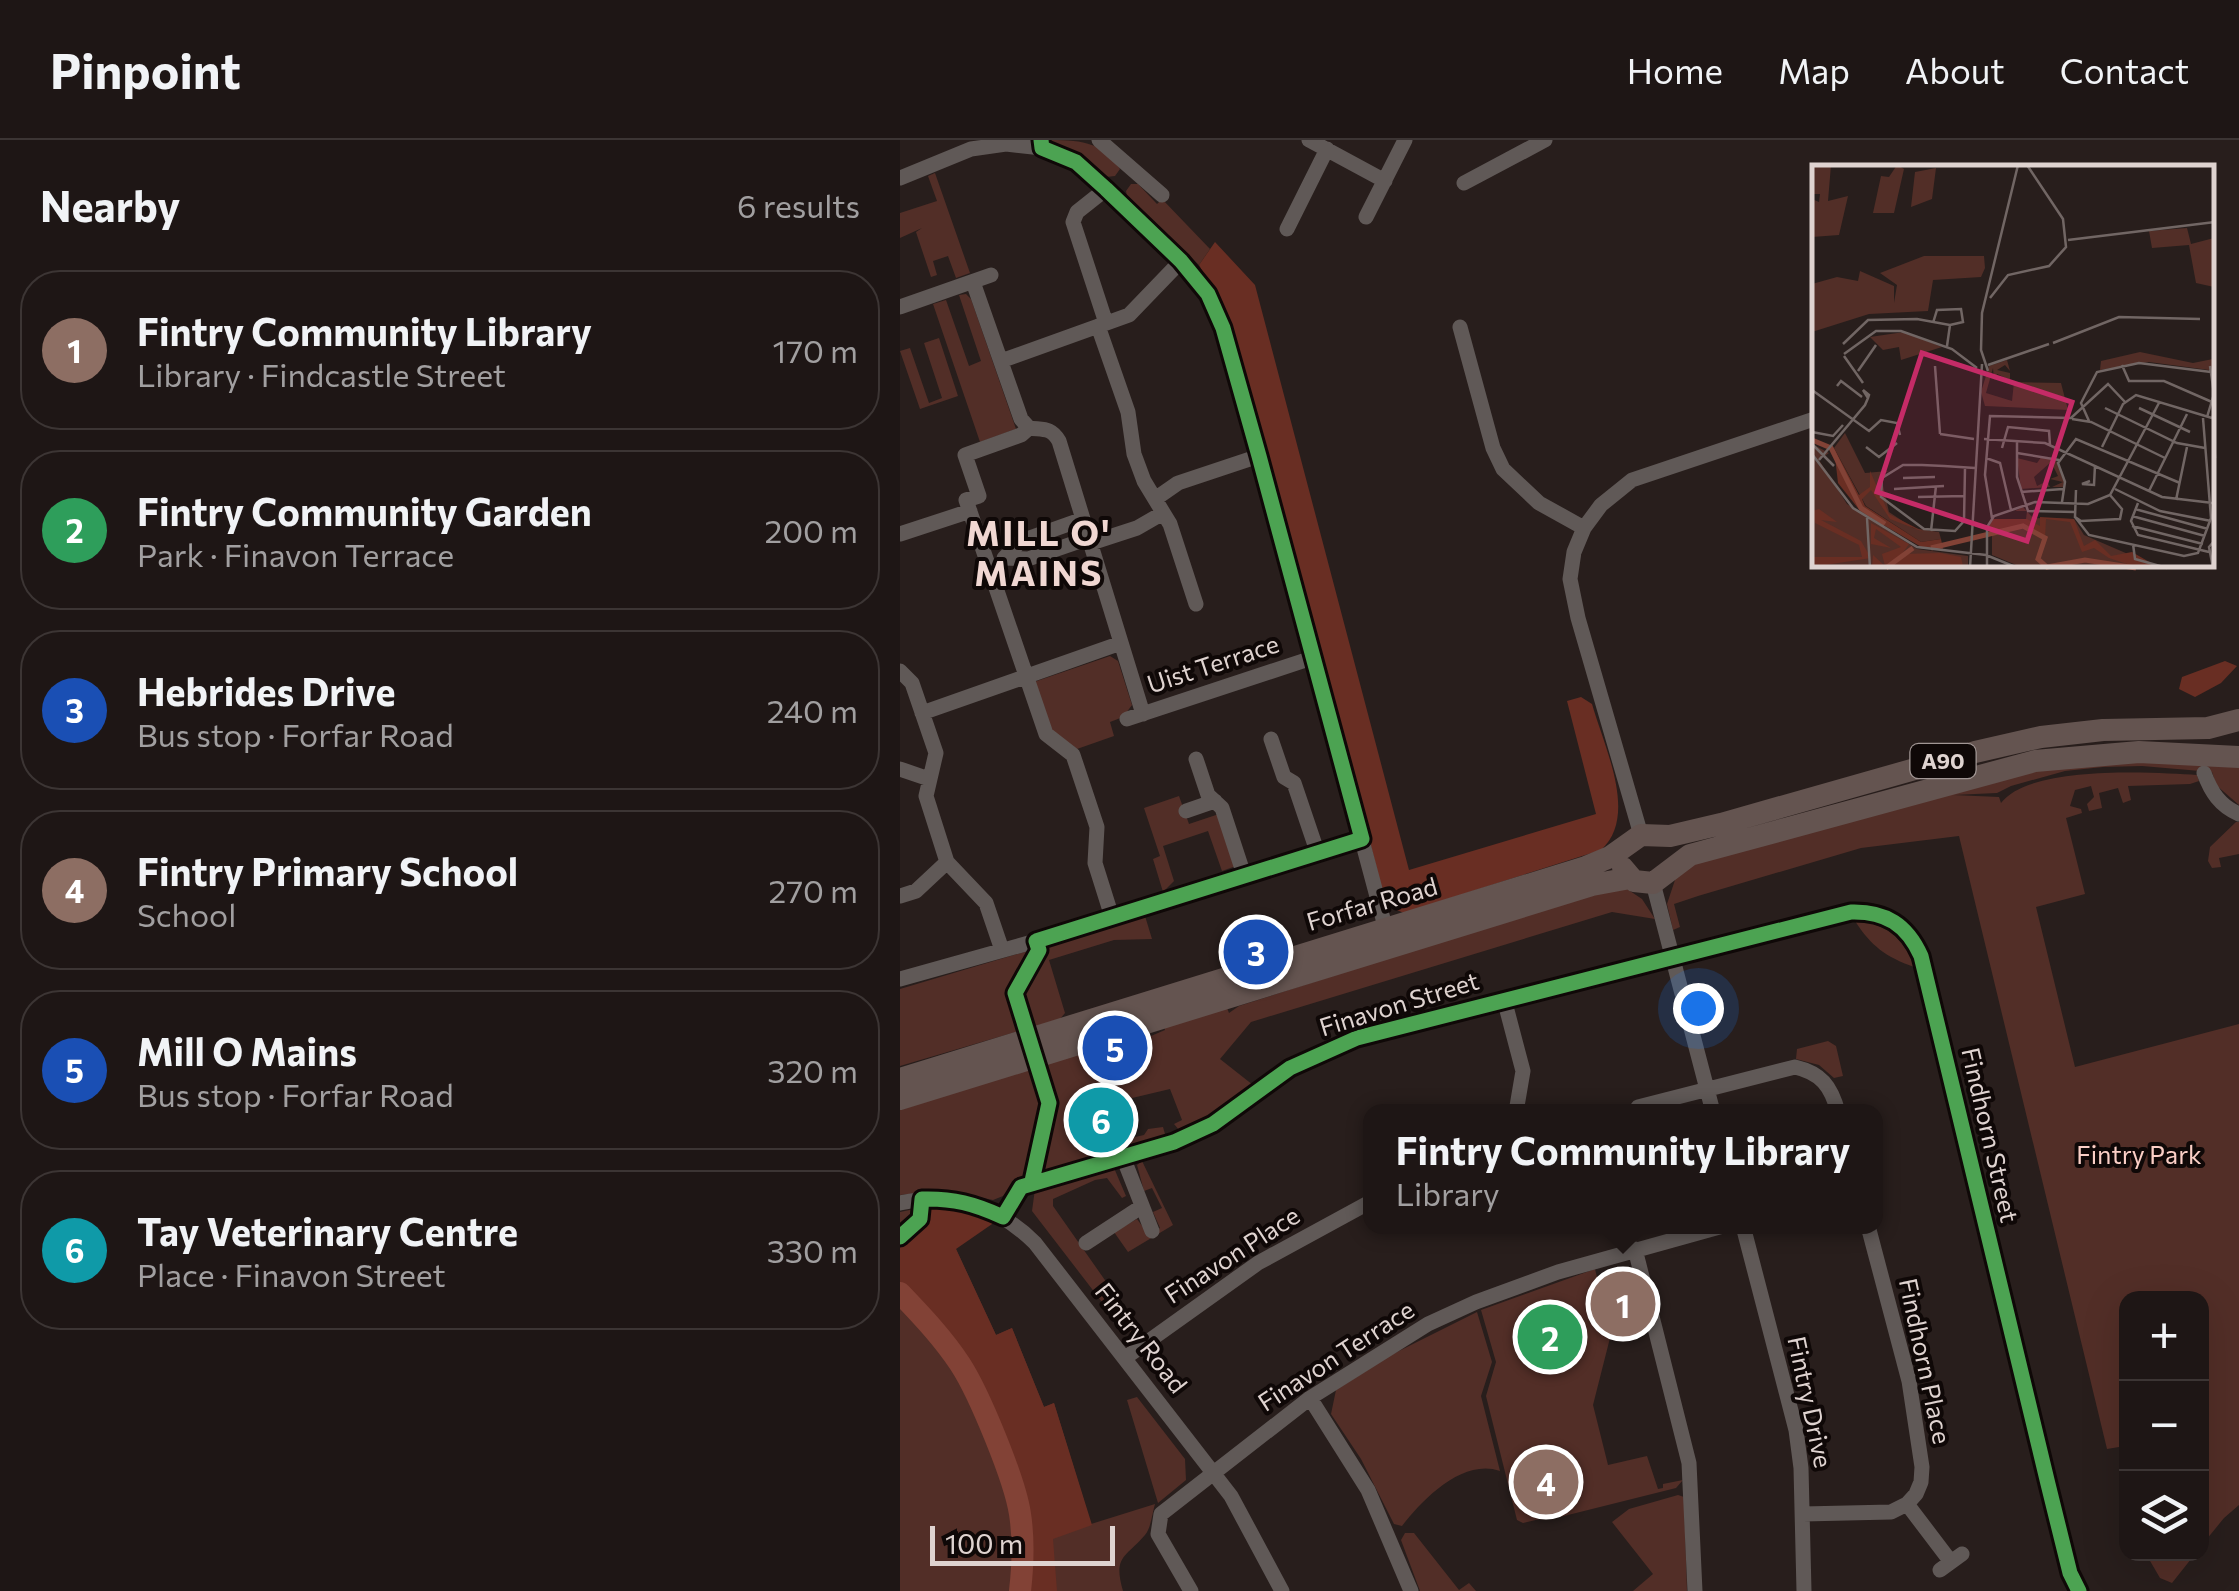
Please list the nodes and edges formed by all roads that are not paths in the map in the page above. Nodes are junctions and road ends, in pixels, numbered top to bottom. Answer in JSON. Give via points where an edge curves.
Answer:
{"nodes":[{"id":1,"x":1098,"y":140,"type":"edge"},
{"id":2,"x":1309,"y":140,"type":"edge"},
{"id":3,"x":1405,"y":140,"type":"edge"},
{"id":4,"x":1545,"y":140,"type":"edge"},
{"id":5,"x":1326,"y":150,"type":"junction"},
{"id":6,"x":1133,"y":170,"type":"junction"},
{"id":7,"x":900,"y":178,"type":"edge"},
{"id":8,"x":1385,"y":181,"type":"junction"},
{"id":9,"x":1464,"y":183,"type":"dead end"},
{"id":10,"x":1109,"y":191,"type":"junction"},
{"id":11,"x":1162,"y":195,"type":"dead end"},
{"id":12,"x":1366,"y":217,"type":"dead end"},
{"id":13,"x":1286,"y":229,"type":"dead end"},
{"id":14,"x":1181,"y":261,"type":"junction"},
{"id":15,"x":991,"y":275,"type":"dead end"},
{"id":16,"x":973,"y":282,"type":"junction"},
{"id":17,"x":900,"y":306,"type":"edge"},
{"id":18,"x":1102,"y":325,"type":"junction"},
{"id":19,"x":1460,"y":327,"type":"dead end"},
{"id":20,"x":1001,"y":361,"type":"junction"},
{"id":21,"x":1812,"y":421,"type":"edge"},
{"id":22,"x":1029,"y":428,"type":"junction"},
{"id":23,"x":1260,"y":456,"type":"junction"},
{"id":24,"x":1159,"y":506,"type":"junction"},
{"id":25,"x":970,"y":511,"type":"junction"},
{"id":26,"x":1083,"y":519,"type":"junction"},
{"id":27,"x":1584,"y":528,"type":"junction"},
{"id":28,"x":900,"y":534,"type":"edge"},
{"id":29,"x":1090,"y":541,"type":"junction"},
{"id":30,"x":996,"y":560,"type":"junction"},
{"id":31,"x":1196,"y":604,"type":"dead end"},
{"id":32,"x":1121,"y":642,"type":"junction"},
{"id":33,"x":1315,"y":657,"type":"junction"},
{"id":34,"x":900,"y":671,"type":"edge"},
{"id":35,"x":1026,"y":677,"type":"junction"},
{"id":36,"x":922,"y":713,"type":"junction"},
{"id":37,"x":2239,"y":720,"type":"edge"},
{"id":38,"x":1271,"y":739,"type":"dead end"},
{"id":39,"x":2239,"y":756,"type":"edge"},
{"id":40,"x":1196,"y":759,"type":"dead end"},
{"id":41,"x":901,"y":767,"type":"edge"},
{"id":42,"x":2204,"y":774,"type":"dead end"},
{"id":43,"x":929,"y":779,"type":"junction"},
{"id":44,"x":1215,"y":801,"type":"junction"},
{"id":45,"x":1186,"y":811,"type":"dead end"},
{"id":46,"x":2239,"y":814,"type":"edge"},
{"id":47,"x":1640,"y":838,"type":"junction"},
{"id":48,"x":1362,"y":839,"type":"junction"},
{"id":49,"x":1317,"y":851,"type":"junction"},
{"id":50,"x":947,"y":862,"type":"junction"},
{"id":51,"x":1244,"y":875,"type":"junction"},
{"id":52,"x":1650,"y":878,"type":"junction"},
{"id":53,"x":900,"y":896,"type":"edge"},
{"id":54,"x":1112,"y":917,"type":"junction"},
{"id":55,"x":1386,"y":930,"type":"junction"},
{"id":56,"x":1002,"y":950,"type":"junction"},
{"id":57,"x":1672,"y":955,"type":"junction"},
{"id":58,"x":900,"y":979,"type":"edge"},
{"id":59,"x":1504,"y":999,"type":"junction"},
{"id":60,"x":900,"y":1079,"type":"edge"},
{"id":61,"x":1707,"y":1088,"type":"junction"},
{"id":62,"x":900,"y":1099,"type":"edge"},
{"id":63,"x":1519,"y":1104,"type":"edge"},
{"id":64,"x":1637,"y":1104,"type":"edge"},
{"id":65,"x":1711,"y":1104,"type":"edge"},
{"id":66,"x":1835,"y":1104,"type":"edge"},
{"id":67,"x":1123,"y":1157,"type":"junction"},
{"id":68,"x":900,"y":1204,"type":"edge"},
{"id":69,"x":1363,"y":1206,"type":"edge"},
{"id":70,"x":1141,"y":1207,"type":"junction"},
{"id":71,"x":1003,"y":1216,"type":"junction"},
{"id":72,"x":1152,"y":1231,"type":"dead end"},
{"id":73,"x":1692,"y":1234,"type":"edge"},
{"id":74,"x":1745,"y":1234,"type":"edge"},
{"id":75,"x":1870,"y":1234,"type":"edge"},
{"id":76,"x":1086,"y":1243,"type":"dead end"},
{"id":77,"x":1635,"y":1249,"type":"junction"},
{"id":78,"x":1125,"y":1358,"type":"junction"},
{"id":79,"x":1310,"y":1398,"type":"junction"},
{"id":80,"x":1212,"y":1471,"type":"junction"},
{"id":81,"x":1907,"y":1504,"type":"junction"},
{"id":82,"x":1803,"y":1514,"type":"junction"},
{"id":83,"x":1951,"y":1562,"type":"dead end"},
{"id":84,"x":1191,"y":1591,"type":"edge"},
{"id":85,"x":1282,"y":1591,"type":"edge"},
{"id":86,"x":1411,"y":1591,"type":"edge"},
{"id":87,"x":1694,"y":1591,"type":"edge"},
{"id":88,"x":1804,"y":1591,"type":"edge"},
{"id":89,"x":2079,"y":1591,"type":"edge"}],
"edges":[{"from":1,"to":6,"type":"street"},
{"from":2,"to":5,"type":"street"},
{"from":3,"to":8,"type":"street"},
{"from":4,"to":9,"type":"street"},
{"from":5,"to":8,"type":"street"},
{"from":5,"to":13,"type":"street"},
{"from":6,"to":10,"type":"street"},
{"from":6,"to":11,"type":"street"},
{"from":7,"to":10,"type":"street","via":[[1006,144],[1042,148],[1076,162]]},
{"from":8,"to":12,"type":"street"},
{"from":10,"to":14,"type":"street"},
{"from":10,"to":18,"type":"street","via":[[1073,222]]},
{"from":14,"to":18,"type":"street","via":[[1129,315]]},
{"from":14,"to":23,"type":"street","via":[[1208,294],[1223,328]]},
{"from":15,"to":16,"type":"street"},
{"from":16,"to":17,"type":"street"},
{"from":16,"to":20,"type":"street"},
{"from":18,"to":20,"type":"street"},
{"from":18,"to":24,"type":"street","via":[[1139,468]]},
{"from":19,"to":27,"type":"street","via":[[1503,469],[1539,504]]},
{"from":20,"to":22,"type":"street"},
{"from":21,"to":27,"type":"street","via":[[1632,480]]},
{"from":22,"to":25,"type":"street","via":[[965,455],[979,496],[966,500]]},
{"from":22,"to":26,"type":"street","via":[[1046,428],[1059,441]]},
{"from":23,"to":24,"type":"street","via":[[1178,483]]},
{"from":23,"to":33,"type":"street"},
{"from":24,"to":29,"type":"street","via":[[1136,528]]},
{"from":24,"to":31,"type":"street"},
{"from":25,"to":28,"type":"street"},
{"from":25,"to":30,"type":"street"},
{"from":26,"to":29,"type":"street"},
{"from":26,"to":30,"type":"street","via":[[1021,541]]},
{"from":27,"to":47,"type":"street","via":[[1570,580]]},
{"from":29,"to":30,"type":"street","via":[[1028,559]]},
{"from":29,"to":32,"type":"street"},
{"from":30,"to":35,"type":"street"},
{"from":32,"to":33,"type":"street","name":"Uist Terrace","via":[[1135,717]]},
{"from":32,"to":35,"type":"street"},
{"from":33,"to":48,"type":"street"},
{"from":34,"to":36,"type":"street","via":[[912,683]]},
{"from":35,"to":36,"type":"street"},
{"from":35,"to":54,"type":"street","via":[[1046,734],[1073,756],[1097,827],[1095,863]]},
{"from":36,"to":43,"type":"street","via":[[936,753]]},
{"from":37,"to":47,"type":"highway","name":"Forfar Road","number":"A90","via":[[2208,728],[2041,737],[1722,824]]},
{"from":38,"to":49,"type":"street"},
{"from":39,"to":52,"type":"highway","name":"Forfar Road","number":"A90","via":[[2138,752],[2035,760],[1690,855]]},
{"from":40,"to":44,"type":"street"},
{"from":41,"to":43,"type":"street"},
{"from":42,"to":46,"type":"street","via":[[2222,804]]},
{"from":43,"to":50,"type":"street","via":[[928,805]]},
{"from":44,"to":45,"type":"street"},
{"from":44,"to":51,"type":"street"},
{"from":47,"to":52,"type":"highway","via":[[1622,860]]},
{"from":47,"to":52,"type":"highway","via":[[1664,842],[1670,854]]},
{"from":47,"to":55,"type":"highway","name":"Forfar Road","number":"A90","via":[[1586,868]]},
{"from":48,"to":49,"type":"street"},
{"from":48,"to":55,"type":"street"},
{"from":49,"to":51,"type":"street"},
{"from":50,"to":53,"type":"street","via":[[916,891]]},
{"from":50,"to":56,"type":"street","via":[[986,904]]},
{"from":51,"to":54,"type":"street"},
{"from":52,"to":57,"type":"street"},
{"from":52,"to":62,"type":"highway","name":"Forfar Road","number":"A90","via":[[1592,885]]},
{"from":54,"to":56,"type":"street"},
{"from":55,"to":60,"type":"highway","name":"Forfar Road","number":"A90"},
{"from":56,"to":58,"type":"street"},
{"from":57,"to":59,"type":"street","name":"Finavon Street"},
{"from":57,"to":61,"type":"street"},
{"from":57,"to":89,"type":"street","name":"Findhorn Street","via":[[1851,912],[1886,916],[1914,941]]},
{"from":59,"to":63,"type":"street","via":[[1523,1071]]},
{"from":59,"to":67,"type":"street","name":"Finavon Street","via":[[1324,1050],[1213,1124]]},
{"from":61,"to":64,"type":"street"},
{"from":61,"to":65,"type":"street"},
{"from":61,"to":66,"type":"street","via":[[1796,1067],[1820,1076]]},
{"from":67,"to":70,"type":"street"},
{"from":67,"to":71,"type":"street","name":"Finavon Street","via":[[1021,1186]]},
{"from":68,"to":71,"type":"street","name":"Fintry Road","via":[[944,1198]]},
{"from":69,"to":78,"type":"street","name":"Finavon Place","via":[[1258,1263]]},
{"from":70,"to":72,"type":"street"},
{"from":70,"to":76,"type":"street"},
{"from":71,"to":78,"type":"street","name":"Fintry Road","via":[[1035,1243]]},
{"from":73,"to":77,"type":"street","name":"Finavon Terrace"},
{"from":74,"to":82,"type":"street","name":"Fintry Drive","via":[[1796,1430]]},
{"from":75,"to":81,"type":"street","name":"Findhorn Place","via":[[1909,1381],[1922,1467]]},
{"from":77,"to":79,"type":"street","name":"Finavon Terrace","via":[[1476,1302],[1382,1350]]},
{"from":77,"to":87,"type":"street","via":[[1688,1463]]},
{"from":78,"to":80,"type":"street","name":"Fintry Road"},
{"from":79,"to":80,"type":"street","name":"Finavon Terrace"},
{"from":79,"to":86,"type":"street","via":[[1368,1490]]},
{"from":80,"to":84,"type":"street","name":"Finavon Terrace","via":[[1167,1506],[1158,1524]]},
{"from":80,"to":85,"type":"street","name":"Fintry Road"},
{"from":81,"to":82,"type":"street","via":[[1892,1512]]},
{"from":81,"to":83,"type":"street"},
{"from":82,"to":88,"type":"street","name":"Fintry Drive"}]}
